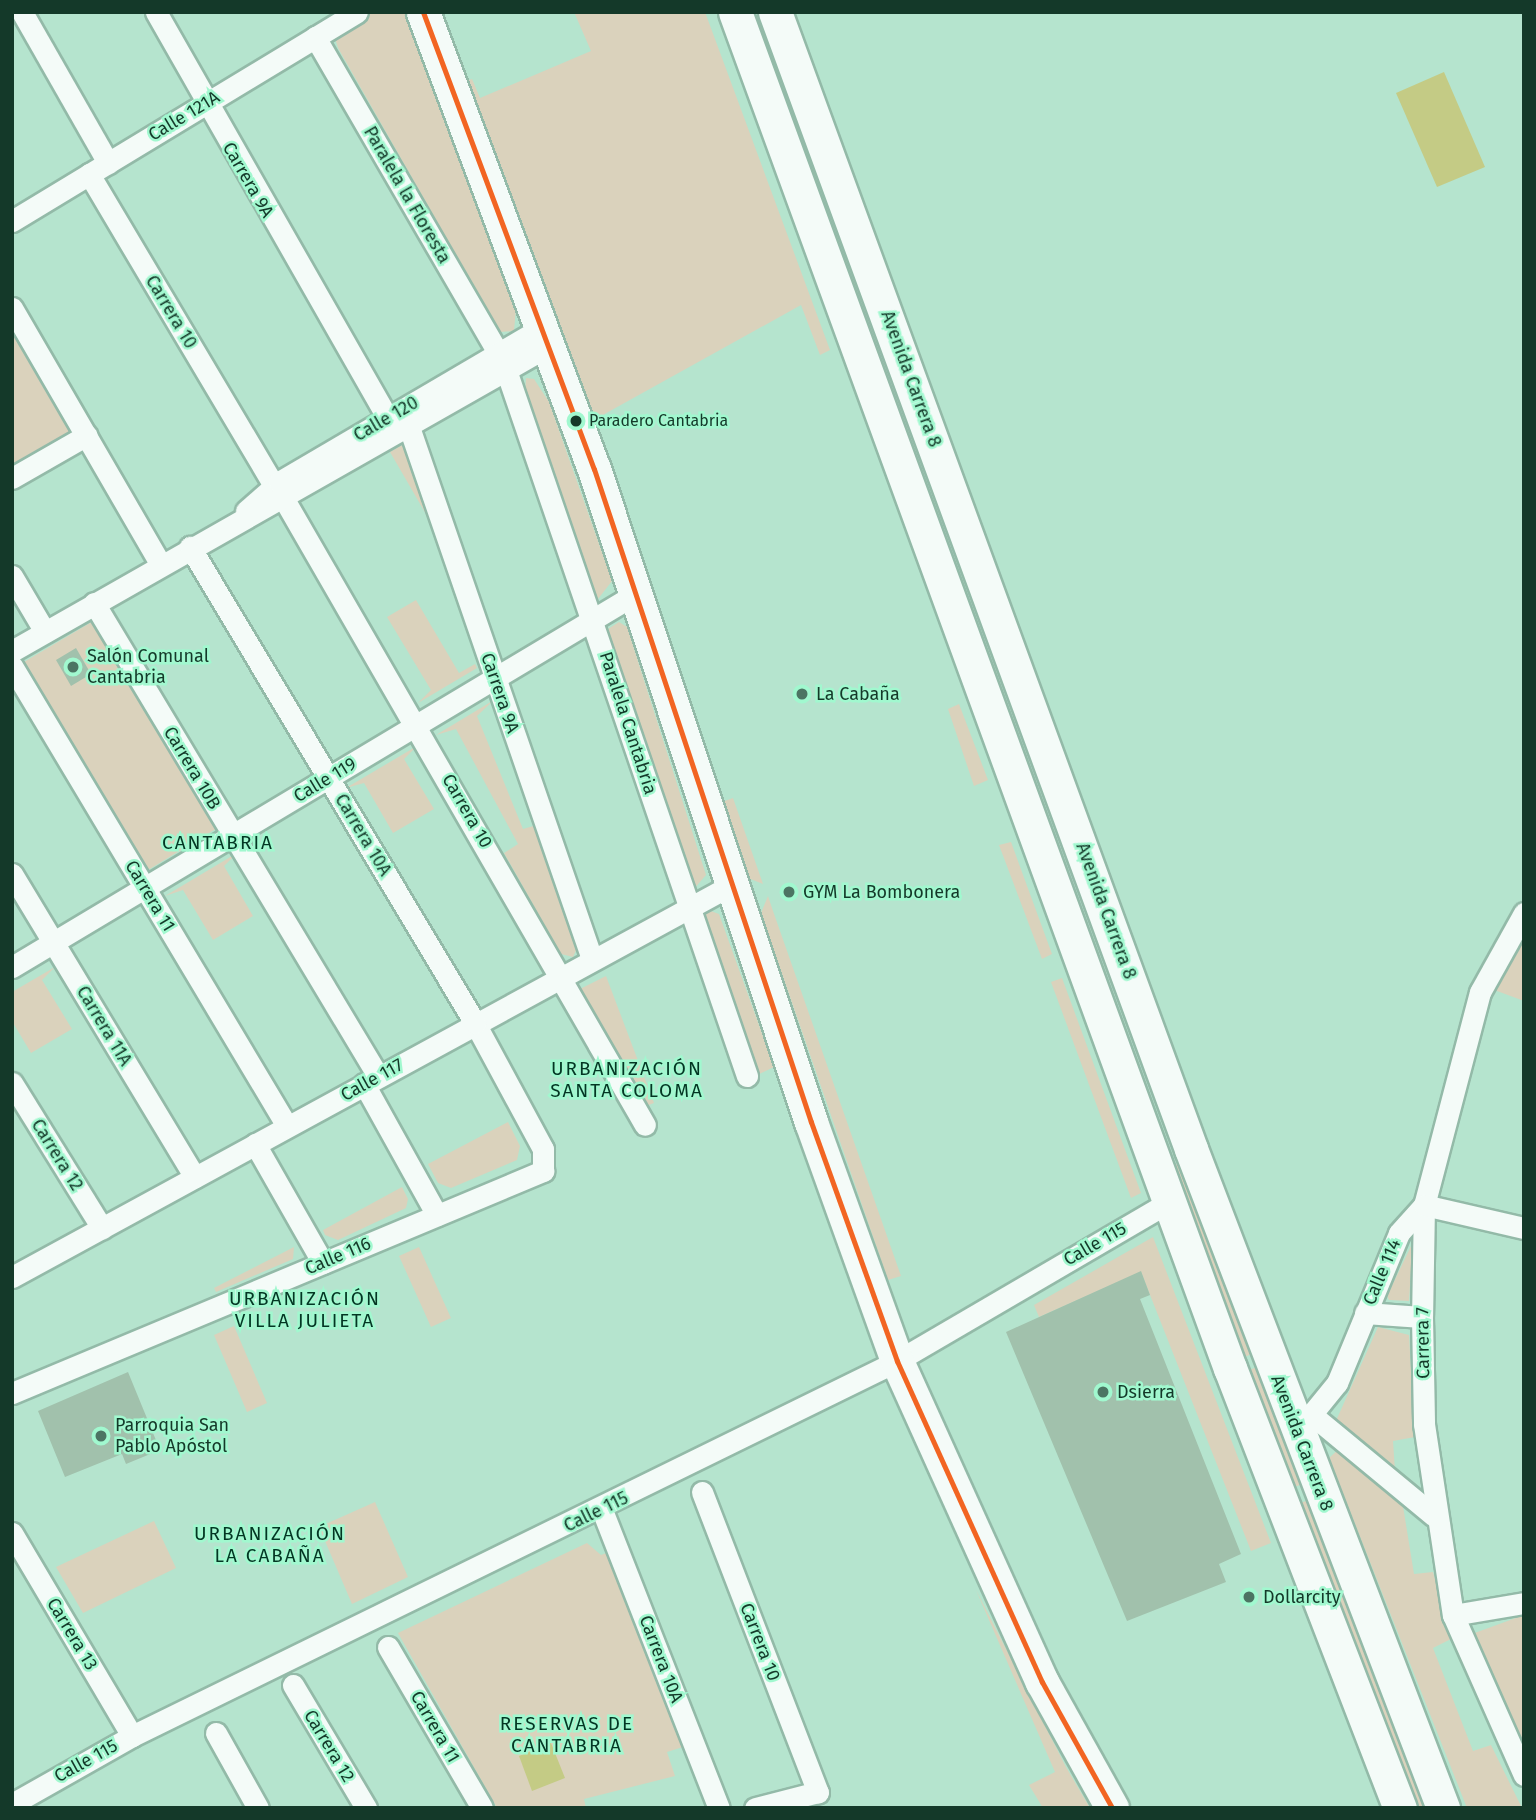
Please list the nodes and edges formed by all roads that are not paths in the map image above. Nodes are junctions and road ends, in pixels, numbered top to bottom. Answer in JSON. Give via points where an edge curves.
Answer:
{"nodes":[{"id":1,"x":22,"y":12,"type":"edge"},
{"id":2,"x":156,"y":12,"type":"edge"},
{"id":3,"x":357,"y":12,"type":"edge"},
{"id":4,"x":423,"y":12,"type":"edge"},
{"id":5,"x":735,"y":12,"type":"edge"},
{"id":6,"x":775,"y":12,"type":"edge"},
{"id":7,"x":316,"y":37,"type":"junction"},
{"id":8,"x":204,"y":104,"type":"junction"},
{"id":9,"x":99,"y":168,"type":"junction"},
{"id":10,"x":12,"y":220,"type":"edge"},
{"id":11,"x":12,"y":308,"type":"edge"},
{"id":12,"x":546,"y":336,"type":"junction"},
{"id":13,"x":502,"y":362,"type":"junction"},
{"id":14,"x":388,"y":418,"type":"junction"},
{"id":15,"x":409,"y":427,"type":"junction"},
{"id":16,"x":87,"y":435,"type":"junction"},
{"id":17,"x":12,"y":478,"type":"edge"},
{"id":18,"x":279,"y":493,"type":"junction"},
{"id":19,"x":190,"y":547,"type":"junction"},
{"id":20,"x":160,"y":564,"type":"junction"},
{"id":21,"x":12,"y":576,"type":"edge"},
{"id":22,"x":637,"y":593,"type":"junction"},
{"id":23,"x":93,"y":603,"type":"junction"},
{"id":24,"x":595,"y":618,"type":"junction"},
{"id":25,"x":45,"y":632,"type":"junction"},
{"id":26,"x":12,"y":651,"type":"edge"},
{"id":27,"x":12,"y":666,"type":"edge"},
{"id":28,"x":495,"y":679,"type":"junction"},
{"id":29,"x":418,"y":724,"type":"junction"},
{"id":30,"x":329,"y":778,"type":"junction"},
{"id":31,"x":232,"y":836,"type":"junction"},
{"id":32,"x":12,"y":874,"type":"edge"},
{"id":33,"x":733,"y":884,"type":"junction"},
{"id":34,"x":145,"y":888,"type":"junction"},
{"id":35,"x":687,"y":909,"type":"junction"},
{"id":36,"x":1524,"y":913,"type":"edge"},
{"id":37,"x":53,"y":942,"type":"junction"},
{"id":38,"x":592,"y":959,"type":"junction"},
{"id":39,"x":12,"y":967,"type":"edge"},
{"id":40,"x":560,"y":975,"type":"junction"},
{"id":41,"x":475,"y":1023,"type":"junction"},
{"id":42,"x":747,"y":1076,"type":"dead end"},
{"id":43,"x":371,"y":1080,"type":"junction"},
{"id":44,"x":12,"y":1083,"type":"edge"},
{"id":45,"x":645,"y":1125,"type":"dead end"},
{"id":46,"x":287,"y":1126,"type":"junction"},
{"id":47,"x":532,"y":1126,"type":"joint"},
{"id":48,"x":255,"y":1144,"type":"junction"},
{"id":49,"x":195,"y":1177,"type":"junction"},
{"id":50,"x":1169,"y":1202,"type":"junction"},
{"id":51,"x":1424,"y":1205,"type":"junction"},
{"id":52,"x":437,"y":1215,"type":"junction"},
{"id":53,"x":102,"y":1228,"type":"junction"},
{"id":54,"x":1524,"y":1228,"type":"edge"},
{"id":55,"x":323,"y":1263,"type":"junction"},
{"id":56,"x":12,"y":1277,"type":"edge"},
{"id":57,"x":1365,"y":1313,"type":"junction"},
{"id":58,"x":1422,"y":1318,"type":"junction"},
{"id":59,"x":897,"y":1361,"type":"junction"},
{"id":60,"x":12,"y":1393,"type":"edge"},
{"id":61,"x":1304,"y":1424,"type":"junction"},
{"id":62,"x":702,"y":1492,"type":"dead end"},
{"id":63,"x":602,"y":1510,"type":"junction"},
{"id":64,"x":1434,"y":1516,"type":"junction"},
{"id":65,"x":12,"y":1533,"type":"edge"},
{"id":66,"x":1524,"y":1603,"type":"edge"},
{"id":67,"x":1453,"y":1615,"type":"junction"},
{"id":68,"x":388,"y":1647,"type":"dead end"},
{"id":69,"x":293,"y":1685,"type":"dead end"},
{"id":70,"x":216,"y":1733,"type":"dead end"},
{"id":71,"x":132,"y":1736,"type":"junction"},
{"id":72,"x":1524,"y":1775,"type":"edge"},
{"id":73,"x":12,"y":1804,"type":"edge"},
{"id":74,"x":258,"y":1808,"type":"edge"},
{"id":75,"x":366,"y":1808,"type":"edge"},
{"id":76,"x":482,"y":1808,"type":"edge"},
{"id":77,"x":719,"y":1808,"type":"edge"},
{"id":78,"x":755,"y":1808,"type":"edge"},
{"id":79,"x":1112,"y":1808,"type":"edge"},
{"id":80,"x":1399,"y":1808,"type":"edge"},
{"id":81,"x":1443,"y":1808,"type":"edge"}],
"edges":[{"from":1,"to":9,"type":"street","name":"Carrera 10"},
{"from":2,"to":8,"type":"street","name":"Carrera 9A"},
{"from":3,"to":7,"type":"street","name":"Calle 121A"},
{"from":4,"to":12,"type":"main road"},
{"from":5,"to":50,"type":"main road"},
{"from":6,"to":61,"type":"main road","name":"Avenida Carrera 8"},
{"from":7,"to":8,"type":"street","name":"Calle 121A"},
{"from":7,"to":13,"type":"street","name":"Paralela la Floresta"},
{"from":8,"to":9,"type":"street","name":"Calle 121A"},
{"from":8,"to":14,"type":"street","name":"Carrera 9A"},
{"from":9,"to":10,"type":"street","name":"Calle 121A"},
{"from":9,"to":18,"type":"street","name":"Carrera 10"},
{"from":11,"to":16,"type":"street"},
{"from":12,"to":13,"type":"street","name":"Calle 120"},
{"from":12,"to":22,"type":"main road"},
{"from":13,"to":14,"type":"street","name":"Calle 120"},
{"from":13,"to":15,"type":"street","name":"Calle 120"},
{"from":13,"to":24,"type":"street","name":"Paralela Cantabria"},
{"from":14,"to":18,"type":"street","name":"Calle 120"},
{"from":15,"to":18,"type":"street","name":"Calle 120"},
{"from":15,"to":28,"type":"street","name":"Carrera 9A"},
{"from":16,"to":17,"type":"street"},
{"from":16,"to":20,"type":"street"},
{"from":18,"to":19,"type":"street","name":"Calle 120"},
{"from":18,"to":29,"type":"street","name":"Carrera 10"},
{"from":19,"to":20,"type":"street","name":"Calle 120"},
{"from":19,"to":30,"type":"street","name":"Carrera 10A"},
{"from":20,"to":23,"type":"street","name":"Calle 120"},
{"from":21,"to":25,"type":"street"},
{"from":22,"to":24,"type":"street","name":"Calle 119"},
{"from":22,"to":33,"type":"main road"},
{"from":23,"to":25,"type":"street","name":"Calle 120"},
{"from":23,"to":31,"type":"street","name":"Carrera 10B"},
{"from":24,"to":28,"type":"street","name":"Calle 119"},
{"from":24,"to":35,"type":"street","name":"Paralela Cantabria"},
{"from":25,"to":26,"type":"street","name":"Calle 120"},
{"from":27,"to":34,"type":"street","name":"Carrera 11"},
{"from":28,"to":29,"type":"street","name":"Calle 119"},
{"from":28,"to":38,"type":"street","name":"Carrera 9A"},
{"from":29,"to":30,"type":"street","name":"Calle 119"},
{"from":29,"to":40,"type":"street","name":"Carrera 10"},
{"from":30,"to":31,"type":"street","name":"Calle 119"},
{"from":30,"to":41,"type":"street","name":"Carrera 10A"},
{"from":31,"to":34,"type":"street","name":"Calle 119"},
{"from":31,"to":43,"type":"street","name":"Carrera 10B"},
{"from":32,"to":37,"type":"street","name":"Carrera 11A"},
{"from":33,"to":35,"type":"street","name":"Calle 117"},
{"from":33,"to":59,"type":"main road"},
{"from":34,"to":37,"type":"street","name":"Calle 119"},
{"from":34,"to":46,"type":"street","name":"Carrera 11"},
{"from":35,"to":38,"type":"street","name":"Calle 117"},
{"from":35,"to":42,"type":"street","name":"Paralela Cantabria"},
{"from":36,"to":51,"type":"street","name":"Carrera 7","via":[[1480,992]]},
{"from":37,"to":39,"type":"street","name":"Calle 119"},
{"from":37,"to":49,"type":"street","name":"Carrera 11A"},
{"from":38,"to":40,"type":"street","name":"Calle 117"},
{"from":40,"to":41,"type":"street","name":"Calle 117"},
{"from":40,"to":45,"type":"street","name":"Carrera 10"},
{"from":41,"to":43,"type":"street","name":"Calle 117"},
{"from":41,"to":47,"type":"street","name":"Carrera 10A"},
{"from":43,"to":46,"type":"street","name":"Calle 117"},
{"from":43,"to":52,"type":"street","name":"Carrera 10B"},
{"from":44,"to":53,"type":"street","name":"Carrera 12"},
{"from":46,"to":48,"type":"street","name":"Calle 117"},
{"from":47,"to":52,"type":"street","name":"Calle 116","via":[[543,1149],[543,1171]]},
{"from":48,"to":49,"type":"street","name":"Calle 117"},
{"from":48,"to":55,"type":"street"},
{"from":49,"to":53,"type":"street","name":"Calle 117"},
{"from":50,"to":59,"type":"street","name":"Calle 115"},
{"from":50,"to":80,"type":"main road"},
{"from":51,"to":54,"type":"street"},
{"from":51,"to":57,"type":"street","name":"Calle 114","via":[[1399,1233]]},
{"from":51,"to":58,"type":"street","name":"Carrera 7"},
{"from":52,"to":55,"type":"street","name":"Calle 116"},
{"from":53,"to":56,"type":"street","name":"Calle 117"},
{"from":55,"to":60,"type":"street","name":"Calle 116"},
{"from":57,"to":58,"type":"street"},
{"from":57,"to":61,"type":"street","name":"Calle 114","via":[[1337,1383]]},
{"from":58,"to":64,"type":"street","name":"Carrera 7"},
{"from":59,"to":63,"type":"street","name":"Calle 115"},
{"from":59,"to":79,"type":"main road","via":[[1042,1682]]},
{"from":61,"to":64,"type":"street"},
{"from":61,"to":81,"type":"main road","name":"Avenida Carrera 8"},
{"from":62,"to":78,"type":"street","name":"Carrera 10","via":[[818,1792]]},
{"from":63,"to":71,"type":"street","name":"Calle 115"},
{"from":63,"to":77,"type":"street","name":"Carrera 10A"},
{"from":64,"to":67,"type":"street","name":"Carrera 7"},
{"from":65,"to":71,"type":"street","name":"Carrera 13"},
{"from":66,"to":67,"type":"street"},
{"from":67,"to":72,"type":"street","name":"Carrera 7"},
{"from":68,"to":76,"type":"street","name":"Carrera 11"},
{"from":69,"to":75,"type":"street","name":"Carrera 12"},
{"from":70,"to":74,"type":"street"},
{"from":71,"to":73,"type":"street","name":"Calle 115"}]}
